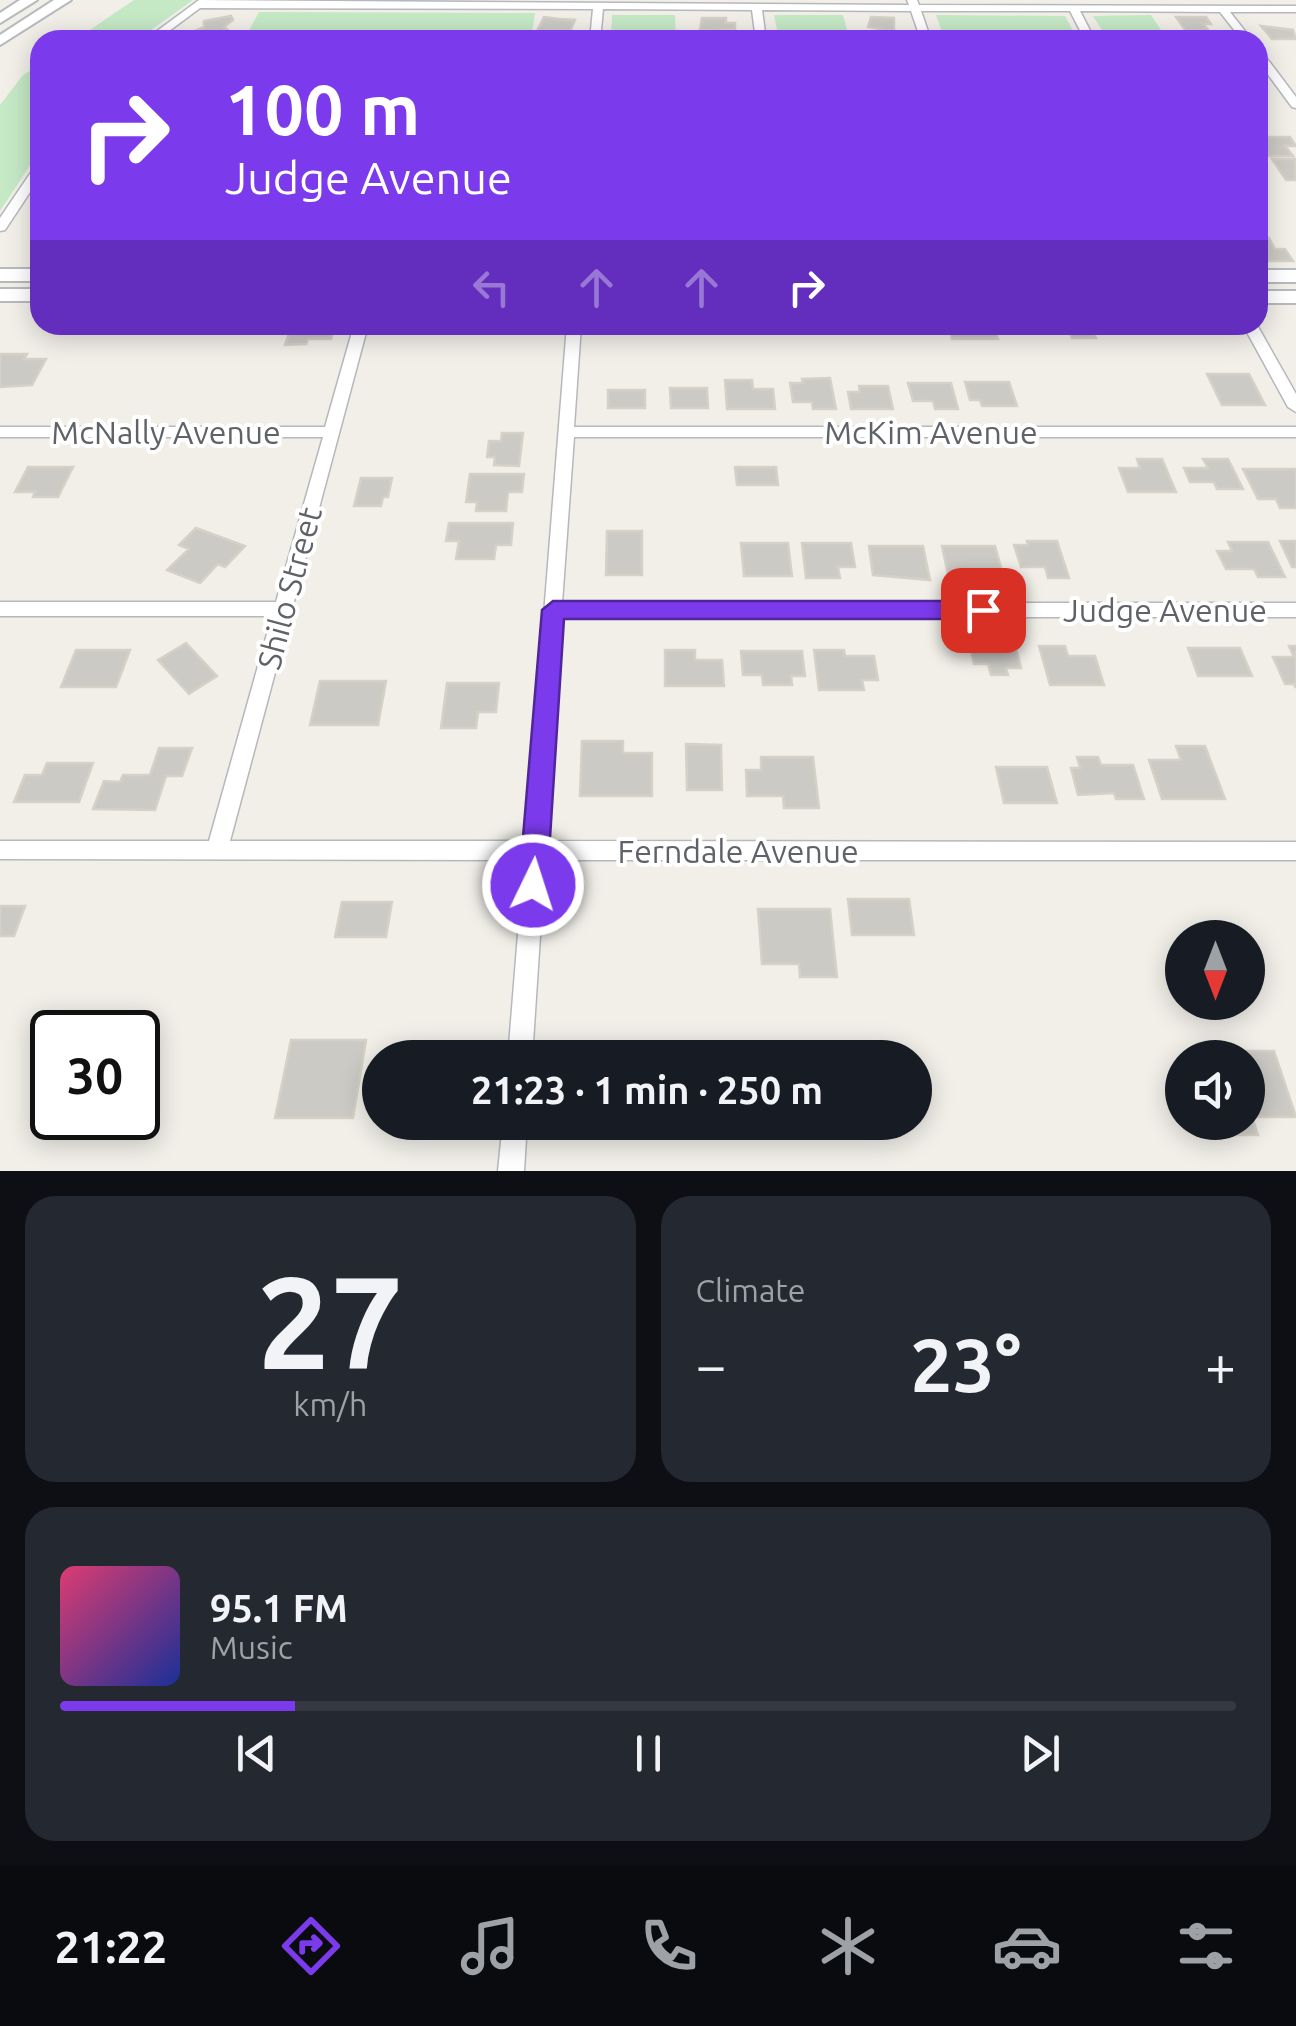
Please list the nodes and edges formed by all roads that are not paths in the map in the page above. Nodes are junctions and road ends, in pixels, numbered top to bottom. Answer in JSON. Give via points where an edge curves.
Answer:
{"nodes":[{"id":1,"x":30,"y":0,"type":"edge"},
{"id":2,"x":64,"y":0,"type":"edge"},
{"id":3,"x":202,"y":3,"type":"edge"},
{"id":4,"x":913,"y":4,"type":"edge"},
{"id":5,"x":598,"y":7,"type":"junction"},
{"id":6,"x":757,"y":7,"type":"junction"},
{"id":7,"x":1073,"y":8,"type":"junction"},
{"id":8,"x":1223,"y":9,"type":"junction"},
{"id":9,"x":1296,"y":9,"type":"edge"},
{"id":10,"x":0,"y":19,"type":"edge"},
{"id":11,"x":164,"y":30,"type":"edge"},
{"id":12,"x":597,"y":30,"type":"edge"},
{"id":13,"x":760,"y":30,"type":"edge"},
{"id":14,"x":922,"y":30,"type":"edge"},
{"id":15,"x":1085,"y":30,"type":"edge"},
{"id":16,"x":1239,"y":30,"type":"edge"},
{"id":17,"x":0,"y":41,"type":"edge"},
{"id":18,"x":1268,"y":67,"type":"edge"},
{"id":19,"x":1276,"y":78,"type":"junction"},
{"id":20,"x":1296,"y":78,"type":"edge"},
{"id":21,"x":1296,"y":105,"type":"edge"},
{"id":22,"x":30,"y":183,"type":"edge"},
{"id":23,"x":0,"y":227,"type":"edge"},
{"id":24,"x":0,"y":275,"type":"edge"},
{"id":25,"x":30,"y":275,"type":"edge"},
{"id":26,"x":1268,"y":276,"type":"edge"},
{"id":27,"x":1296,"y":276,"type":"edge"},
{"id":28,"x":0,"y":295,"type":"edge"},
{"id":29,"x":30,"y":295,"type":"edge"},
{"id":30,"x":1268,"y":298,"type":"edge"},
{"id":31,"x":1296,"y":298,"type":"edge"},
{"id":32,"x":358,"y":335,"type":"edge"},
{"id":33,"x":573,"y":335,"type":"edge"},
{"id":34,"x":1256,"y":335,"type":"edge"},
{"id":35,"x":1296,"y":407,"type":"edge"},
{"id":36,"x":0,"y":432,"type":"edge"},
{"id":37,"x":332,"y":432,"type":"junction"},
{"id":38,"x":566,"y":432,"type":"junction"},
{"id":39,"x":1296,"y":432,"type":"edge"},
{"id":40,"x":0,"y":609,"type":"edge"},
{"id":41,"x":283,"y":610,"type":"junction"},
{"id":42,"x":553,"y":610,"type":"junction"},
{"id":43,"x":1296,"y":610,"type":"edge"},
{"id":44,"x":0,"y":850,"type":"edge"},
{"id":45,"x":216,"y":850,"type":"junction"},
{"id":46,"x":535,"y":850,"type":"junction"},
{"id":47,"x":1296,"y":851,"type":"edge"},
{"id":48,"x":521,"y":1040,"type":"edge"},
{"id":49,"x":514,"y":1140,"type":"edge"},
{"id":50,"x":512,"y":1171,"type":"edge"}],
"edges":[{"from":1,"to":10,"type":"main road"},
{"from":2,"to":17,"type":"main road"},
{"from":3,"to":5,"type":"street"},
{"from":3,"to":11,"type":"street"},
{"from":4,"to":6,"type":"street"},
{"from":4,"to":7,"type":"street"},
{"from":4,"to":14,"type":"street"},
{"from":5,"to":6,"type":"street"},
{"from":5,"to":12,"type":"street"},
{"from":6,"to":13,"type":"street"},
{"from":7,"to":8,"type":"street"},
{"from":7,"to":15,"type":"street"},
{"from":8,"to":9,"type":"street"},
{"from":8,"to":16,"type":"street"},
{"from":18,"to":19,"type":"street"},
{"from":19,"to":20,"type":"street"},
{"from":19,"to":21,"type":"street"},
{"from":22,"to":23,"type":"street"},
{"from":24,"to":25,"type":"main road"},
{"from":26,"to":27,"type":"main road"},
{"from":28,"to":29,"type":"main road"},
{"from":30,"to":31,"type":"main road"},
{"from":32,"to":37,"type":"street","name":"Shilo Street"},
{"from":33,"to":38,"type":"street"},
{"from":34,"to":35,"type":"street"},
{"from":36,"to":37,"type":"street","name":"McNally Avenue"},
{"from":37,"to":41,"type":"street","name":"Shilo Street"},
{"from":38,"to":39,"type":"street","name":"McKim Avenue"},
{"from":38,"to":42,"type":"street"},
{"from":40,"to":41,"type":"street"},
{"from":41,"to":45,"type":"street","name":"Shilo Street"},
{"from":42,"to":43,"type":"street","name":"Judge Avenue"},
{"from":42,"to":46,"type":"street"},
{"from":44,"to":45,"type":"street","name":"Ferndale Avenue"},
{"from":45,"to":46,"type":"street","name":"Ferndale Avenue"},
{"from":46,"to":47,"type":"street","name":"Ferndale Avenue"},
{"from":46,"to":48,"type":"street"},
{"from":49,"to":50,"type":"street"}]}
